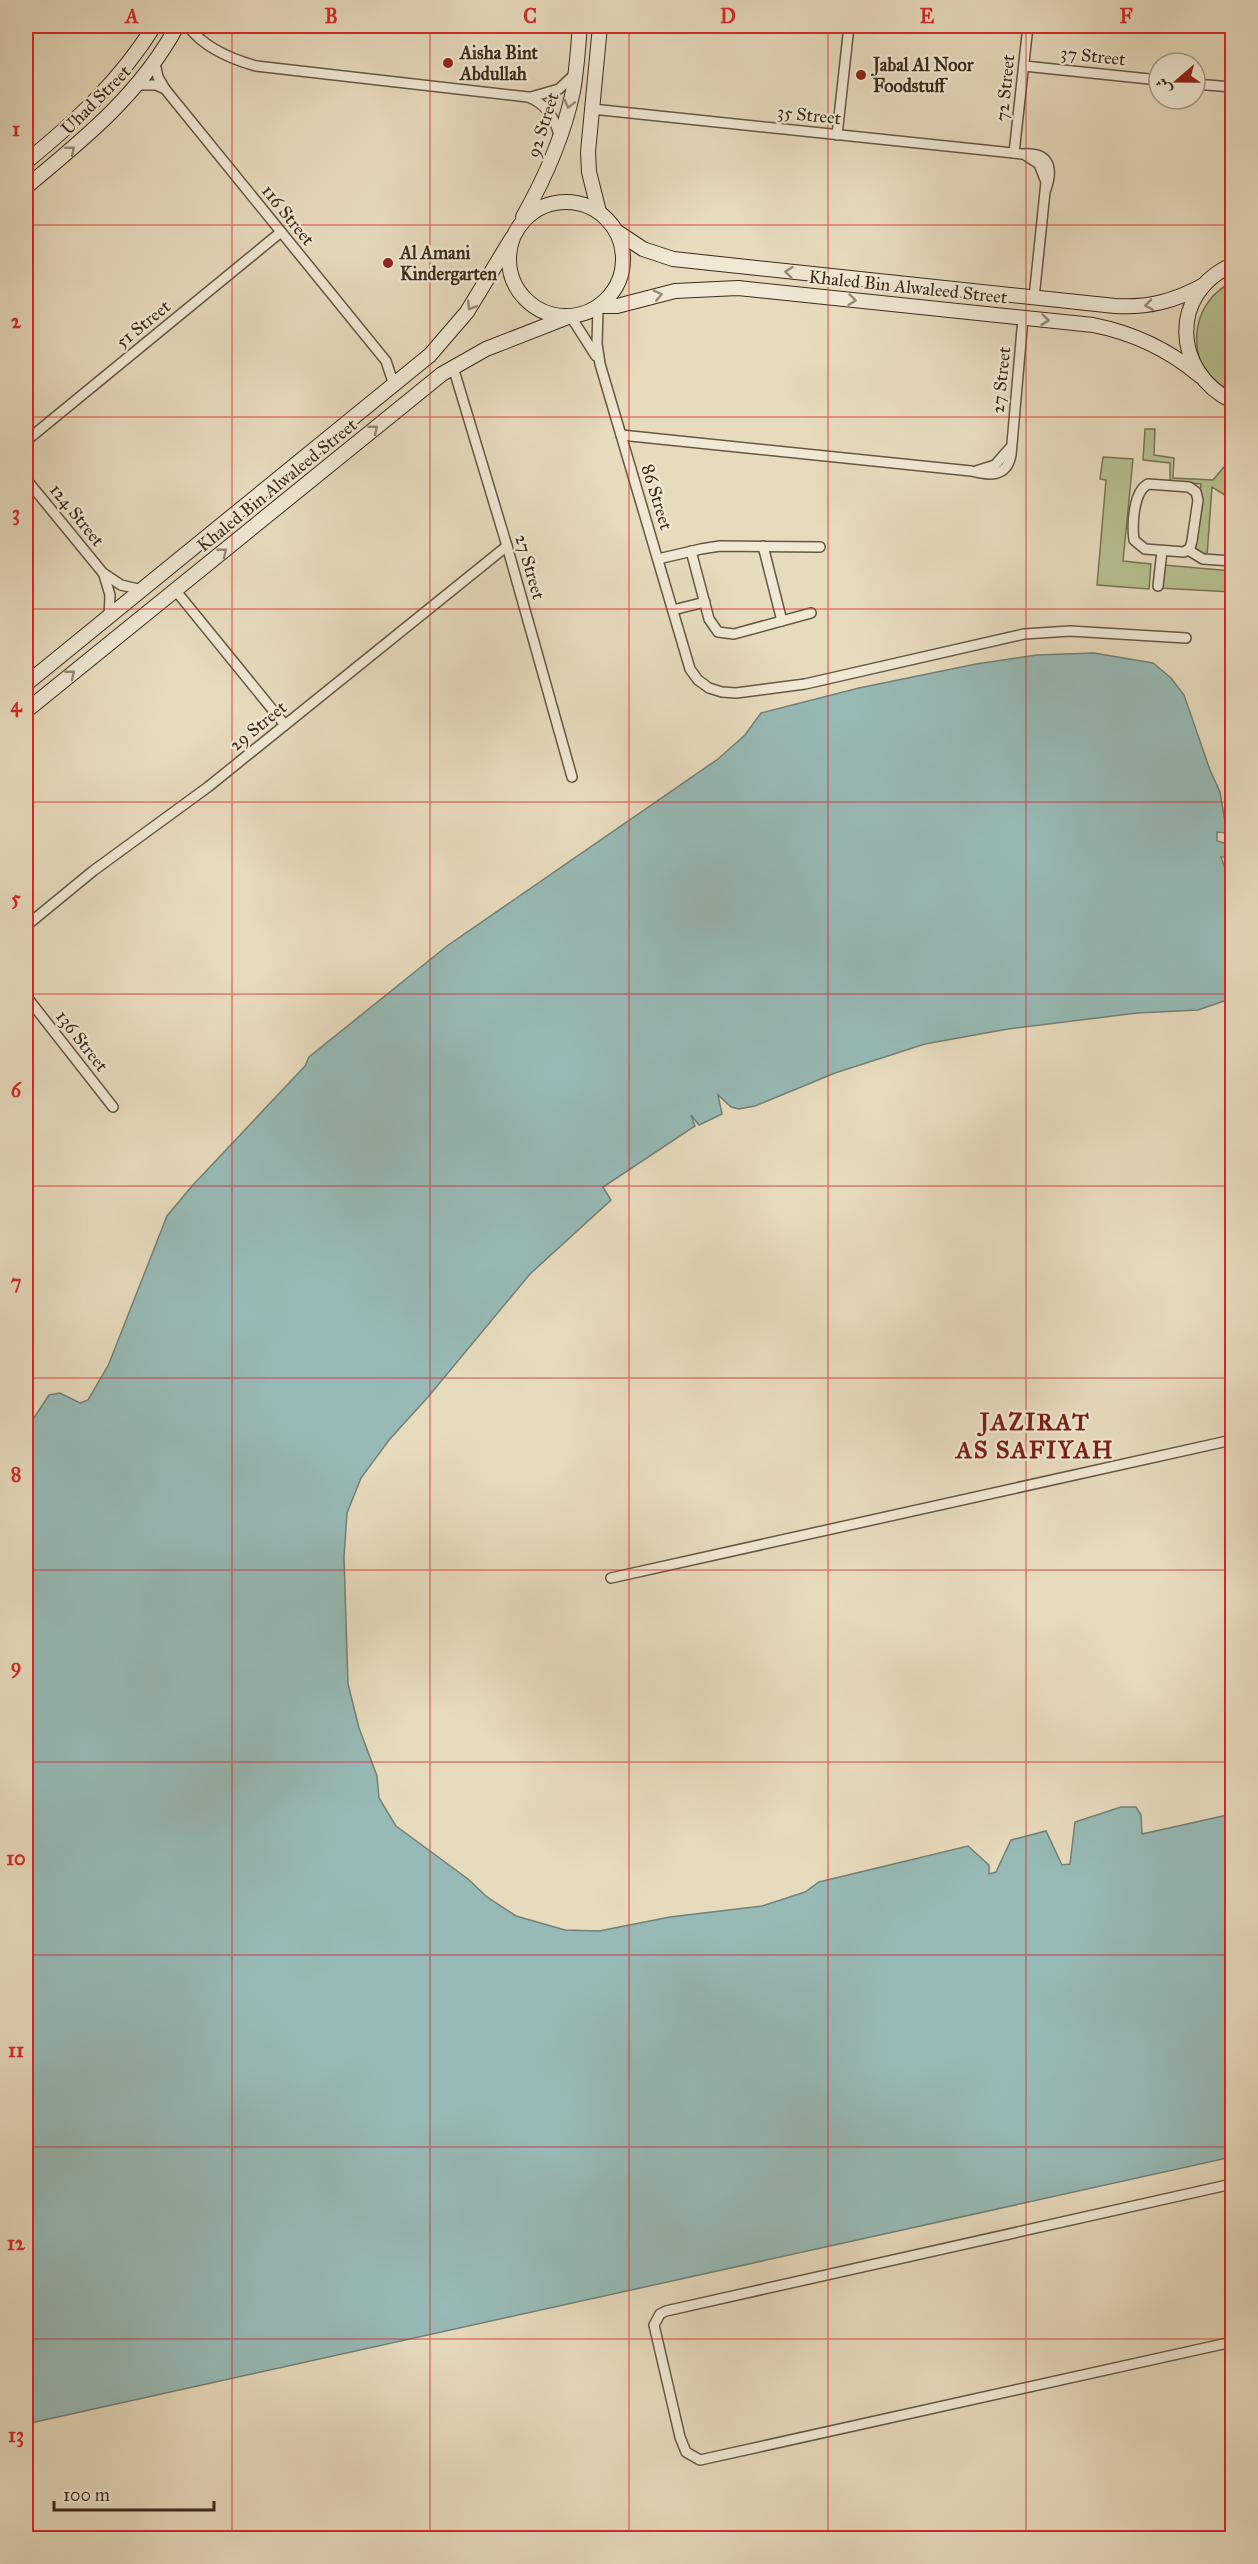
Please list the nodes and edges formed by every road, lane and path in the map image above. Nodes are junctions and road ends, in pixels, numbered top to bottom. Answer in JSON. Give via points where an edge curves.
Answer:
{"nodes":[{"id":1,"x":154,"y":26,"type":"edge"},
{"id":2,"x":188,"y":26,"type":"edge"},
{"id":3,"x":580,"y":26,"type":"edge"},
{"id":4,"x":600,"y":26,"type":"edge"},
{"id":5,"x":849,"y":26,"type":"edge"},
{"id":6,"x":1028,"y":26,"type":"edge"},
{"id":7,"x":175,"y":29,"type":"edge"},
{"id":8,"x":200,"y":38,"type":"junction"},
{"id":9,"x":155,"y":63,"type":"junction"},
{"id":10,"x":1024,"y":66,"type":"junction"},
{"id":11,"x":575,"y":74,"type":"junction"},
{"id":12,"x":1147,"y":79,"type":"edge"},
{"id":13,"x":138,"y":85,"type":"junction"},
{"id":14,"x":1207,"y":85,"type":"edge"},
{"id":15,"x":1233,"y":87,"type":"edge"},
{"id":16,"x":165,"y":89,"type":"junction"},
{"id":17,"x":528,"y":97,"type":"junction"},
{"id":18,"x":592,"y":109,"type":"junction"},
{"id":19,"x":837,"y":135,"type":"junction"},
{"id":20,"x":559,"y":138,"type":"junction"},
{"id":21,"x":1018,"y":154,"type":"junction"},
{"id":22,"x":26,"y":162,"type":"edge"},
{"id":23,"x":26,"y":187,"type":"edge"},
{"id":24,"x":599,"y":212,"type":"junction"},
{"id":25,"x":615,"y":231,"type":"junction"},
{"id":26,"x":281,"y":232,"type":"junction"},
{"id":27,"x":514,"y":233,"type":"junction"},
{"id":28,"x":1233,"y":257,"type":"edge"},
{"id":29,"x":1233,"y":265,"type":"edge"},
{"id":30,"x":1220,"y":271,"type":"junction"},
{"id":31,"x":1204,"y":285,"type":"junction"},
{"id":32,"x":1034,"y":298,"type":"junction"},
{"id":33,"x":599,"y":306,"type":"junction"},
{"id":34,"x":570,"y":317,"type":"junction"},
{"id":35,"x":1023,"y":318,"type":"junction"},
{"id":36,"x":386,"y":361,"type":"junction"},
{"id":37,"x":600,"y":364,"type":"junction"},
{"id":38,"x":453,"y":367,"type":"junction"},
{"id":39,"x":411,"y":371,"type":"junction"},
{"id":40,"x":1200,"y":376,"type":"junction"},
{"id":41,"x":394,"y":386,"type":"junction"},
{"id":42,"x":1227,"y":398,"type":"edge"},
{"id":43,"x":1233,"y":408,"type":"edge"},
{"id":44,"x":621,"y":435,"type":"junction"},
{"id":45,"x":26,"y":441,"type":"edge"},
{"id":46,"x":26,"y":479,"type":"edge"},
{"id":47,"x":507,"y":546,"type":"junction"},
{"id":48,"x":763,"y":546,"type":"junction"},
{"id":49,"x":820,"y":547,"type":"dead end"},
{"id":50,"x":1188,"y":550,"type":"junction"},
{"id":51,"x":691,"y":551,"type":"junction"},
{"id":52,"x":1162,"y":551,"type":"junction"},
{"id":53,"x":658,"y":559,"type":"junction"},
{"id":54,"x":1233,"y":561,"type":"edge"},
{"id":55,"x":103,"y":573,"type":"junction"},
{"id":56,"x":1158,"y":586,"type":"dead end"},
{"id":57,"x":142,"y":590,"type":"junction"},
{"id":58,"x":176,"y":591,"type":"junction"},
{"id":59,"x":705,"y":602,"type":"junction"},
{"id":60,"x":673,"y":610,"type":"junction"},
{"id":61,"x":811,"y":614,"type":"dead end"},
{"id":62,"x":109,"y":617,"type":"junction"},
{"id":63,"x":782,"y":621,"type":"junction"},
{"id":64,"x":1186,"y":638,"type":"dead end"},
{"id":65,"x":26,"y":683,"type":"edge"},
{"id":66,"x":26,"y":711,"type":"edge"},
{"id":67,"x":285,"y":725,"type":"junction"},
{"id":68,"x":572,"y":777,"type":"dead end"},
{"id":69,"x":26,"y":926,"type":"edge"},
{"id":70,"x":26,"y":996,"type":"edge"},
{"id":71,"x":113,"y":1107,"type":"dead end"},
{"id":72,"x":1233,"y":1440,"type":"edge"},
{"id":73,"x":610,"y":1578,"type":"dead end"},
{"id":74,"x":1233,"y":2184,"type":"edge"},
{"id":75,"x":1233,"y":2342,"type":"edge"}],
"edges":[{"from":1,"to":22,"type":"main road","name":"Uhad Street","via":[[109,88]]},
{"from":2,"to":8,"type":"street"},
{"from":3,"to":11,"type":"main road","name":"92 Street"},
{"from":4,"to":18,"type":"main road"},
{"from":5,"to":19,"type":"street"},
{"from":6,"to":10,"type":"street","name":"72 Street"},
{"from":7,"to":8,"type":"street"},
{"from":7,"to":9,"type":"main road","name":"Uhad Street"},
{"from":8,"to":17,"type":"street","via":[[231,58],[272,69]]},
{"from":9,"to":13,"type":"main road","name":"Uhad Street"},
{"from":9,"to":16,"type":"street","name":"116 Street"},
{"from":10,"to":12,"type":"street","name":"37 Street"},
{"from":10,"to":21,"type":"street","name":"72 Street"},
{"from":11,"to":17,"type":"street","via":[[559,89]]},
{"from":11,"to":20,"type":"main road","name":"92 Street","one_way":true},
{"from":13,"to":16,"type":"street"},
{"from":23,"to":13,"type":"main road","name":"Uhad Street","one_way":true,"via":[[91,133]]},
{"from":14,"to":15,"type":"street"},
{"from":16,"to":26,"type":"street","name":"116 Street"},
{"from":17,"to":20,"type":"street","via":[[553,117]]},
{"from":18,"to":19,"type":"street","name":"35 Street"},
{"from":18,"to":24,"type":"main road","via":[[589,172]]},
{"from":19,"to":21,"type":"street","name":"35 Street"},
{"from":20,"to":27,"type":"main road","name":"92 Street"},
{"from":21,"to":32,"type":"street","via":[[1032,153],[1045,159],[1050,172]]},
{"from":24,"to":25,"type":"main road"},
{"from":24,"to":27,"type":"main road","via":[[585,205],[554,203],[526,217]]},
{"from":32,"to":25,"type":"main road","name":"Khaled Bin Alwaleed Street","one_way":true,"via":[[673,259],[643,249]]},
{"from":25,"to":33,"type":"main road","via":[[622,255],[620,279]]},
{"from":26,"to":36,"type":"street","name":"116 Street"},
{"from":26,"to":45,"type":"street","name":"51 Street"},
{"from":27,"to":34,"type":"main road","via":[[508,257],[510,276],[519,293],[549,315]]},
{"from":27,"to":39,"type":"main road","name":"Khaled Bin Alwaleed Street","one_way":true,"via":[[456,328]]},
{"from":28,"to":30,"type":"main road"},
{"from":29,"to":30,"type":"main road"},
{"from":30,"to":31,"type":"main road"},
{"from":31,"to":32,"type":"main road","name":"Khaled Bin Alwaleed Street","one_way":true,"via":[[1170,301],[1134,308]]},
{"from":31,"to":40,"type":"main road","via":[[1192,303],[1186,324],[1187,346]]},
{"from":33,"to":34,"type":"main road"},
{"from":33,"to":35,"type":"main road","name":"Khaled Bin Alwaleed Street","one_way":true,"via":[[617,306],[675,291],[729,288]]},
{"from":33,"to":37,"type":"street","name":"86 Street"},
{"from":34,"to":37,"type":"street","name":"86 Street"},
{"from":34,"to":38,"type":"main road","name":"Khaled Bin Alwaleed Street","via":[[486,349]]},
{"from":35,"to":40,"type":"main road","name":"Khaled Bin Alwaleed Street","one_way":true,"via":[[1093,325],[1132,334],[1168,352]]},
{"from":35,"to":44,"type":"street","name":"27 Street","via":[[1009,463],[998,474]]},
{"from":36,"to":39,"type":"street","name":"116 Street","via":[[400,370]]},
{"from":36,"to":41,"type":"street","name":"116 Street"},
{"from":37,"to":44,"type":"street","name":"86 Street"},
{"from":38,"to":47,"type":"street","name":"27 Street"},
{"from":58,"to":38,"type":"main road","name":"Khaled Bin Alwaleed Street","one_way":true},
{"from":39,"to":41,"type":"main road","name":"Khaled Bin Alwaleed Street"},
{"from":40,"to":42,"type":"main road","name":"Khaled Bin Alwaleed Street"},
{"from":41,"to":57,"type":"main road","name":"Khaled Bin Alwaleed Street"},
{"from":42,"to":43,"type":"main road","name":"Khaled Bin Alwaleed Street"},
{"from":44,"to":53,"type":"street","name":"86 Street"},
{"from":46,"to":55,"type":"street","name":"124 Street"},
{"from":47,"to":67,"type":"street","name":"29 Street"},
{"from":47,"to":68,"type":"street","name":"27 Street"},
{"from":48,"to":49,"type":"street"},
{"from":48,"to":51,"type":"street"},
{"from":48,"to":63,"type":"street"},
{"from":50,"to":52,"type":"street"},
{"from":50,"to":52,"type":"street","via":[[1198,500],[1196,492],[1189,487],[1148,484],[1138,496],[1134,540],[1140,548]]},
{"from":50,"to":54,"type":"street","via":[[1203,559]]},
{"from":51,"to":53,"type":"street"},
{"from":51,"to":59,"type":"street"},
{"from":52,"to":56,"type":"street"},
{"from":53,"to":60,"type":"street","name":"86 Street"},
{"from":55,"to":57,"type":"street","name":"124 Street","via":[[121,585]]},
{"from":55,"to":62,"type":"street","name":"124 Street","via":[[110,595]]},
{"from":57,"to":62,"type":"main road","name":"Khaled Bin Alwaleed Street"},
{"from":66,"to":58,"type":"main road","name":"Khaled Bin Alwaleed Street","one_way":true},
{"from":58,"to":67,"type":"street"},
{"from":59,"to":60,"type":"street"},
{"from":59,"to":63,"type":"street","via":[[711,624],[725,634]]},
{"from":60,"to":64,"type":"street","name":"86 Street","via":[[690,669],[698,680],[709,688],[736,693],[805,684],[1024,634],[1070,631]]},
{"from":61,"to":63,"type":"street"},
{"from":62,"to":65,"type":"main road","name":"Khaled Bin Alwaleed Street"},
{"from":67,"to":69,"type":"street","name":"29 Street"},
{"from":70,"to":71,"type":"street","name":"136 Street"},
{"from":72,"to":73,"type":"street"},
{"from":74,"to":75,"type":"street","via":[[666,2311],[654,2325],[680,2437],[686,2452],[700,2460]]}]}
